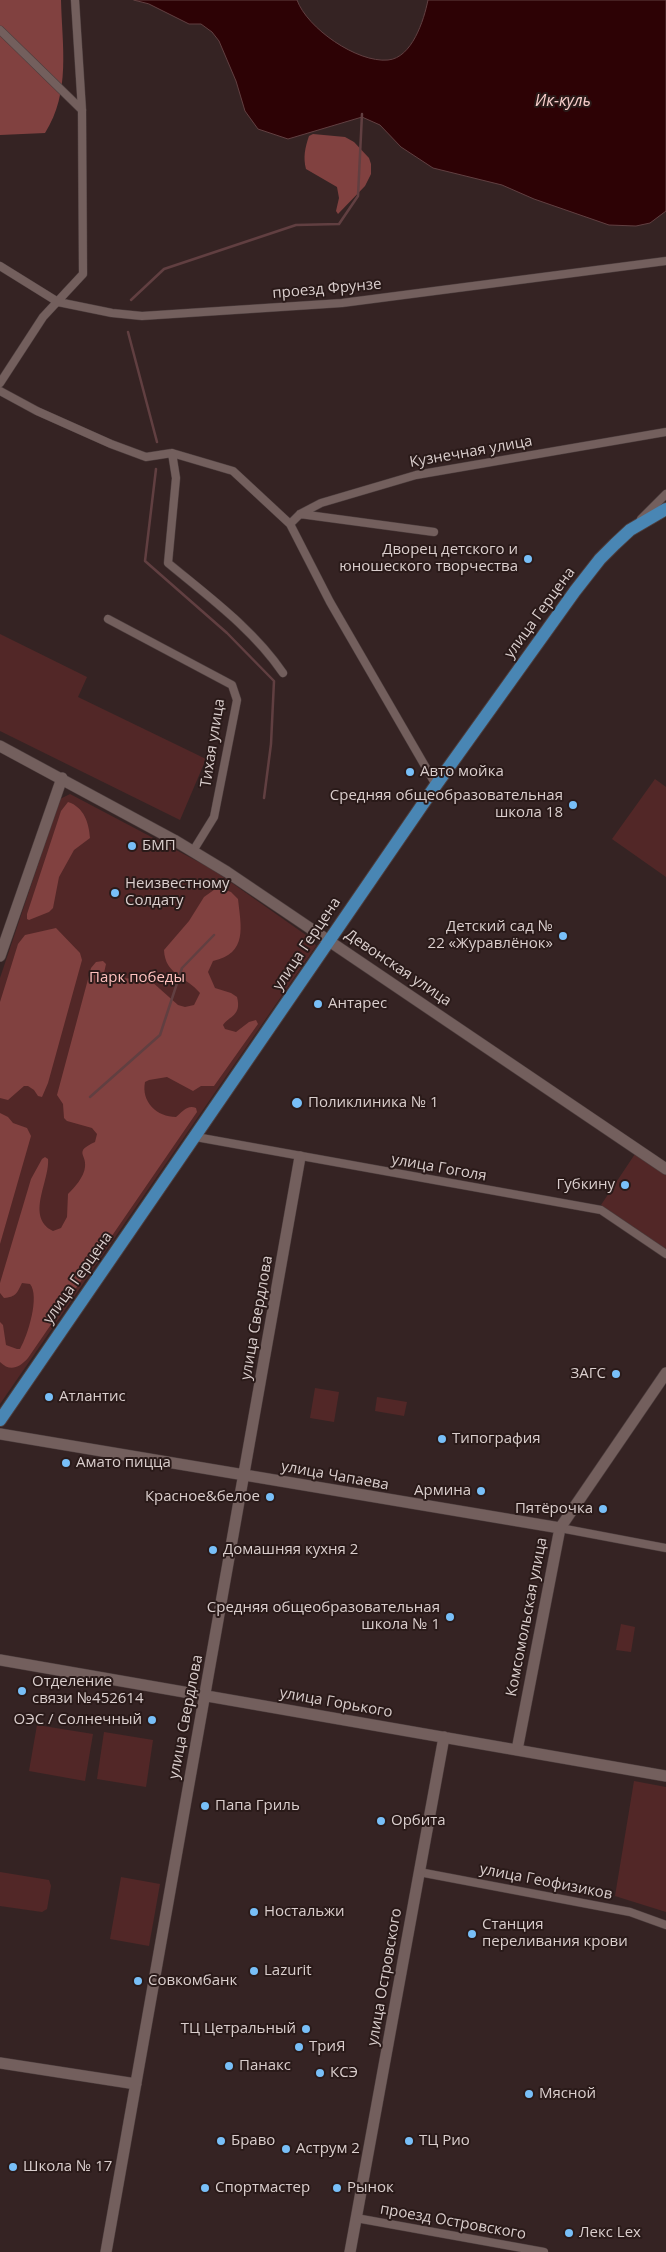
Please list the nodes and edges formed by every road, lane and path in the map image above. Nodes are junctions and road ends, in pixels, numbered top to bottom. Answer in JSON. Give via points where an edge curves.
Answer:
{"nodes":[{"id":1,"x":75,"y":0,"type":"edge"},
{"id":2,"x":0,"y":30,"type":"edge"},
{"id":3,"x":82,"y":110,"type":"junction"},
{"id":4,"x":666,"y":261,"type":"edge"},
{"id":5,"x":0,"y":266,"type":"edge"},
{"id":6,"x":58,"y":302,"type":"junction"},
{"id":7,"x":0,"y":383,"type":"edge"},
{"id":8,"x":0,"y":391,"type":"edge"},
{"id":9,"x":666,"y":432,"type":"edge"},
{"id":10,"x":172,"y":453,"type":"junction"},
{"id":11,"x":666,"y":494,"type":"edge"},
{"id":12,"x":666,"y":509,"type":"edge"},
{"id":13,"x":300,"y":514,"type":"junction"},
{"id":14,"x":290,"y":524,"type":"junction"},
{"id":15,"x":630,"y":530,"type":"junction"},
{"id":16,"x":434,"y":532,"type":"dead end"},
{"id":17,"x":108,"y":619,"type":"dead end"},
{"id":18,"x":283,"y":673,"type":"dead end"},
{"id":19,"x":0,"y":746,"type":"edge"},
{"id":20,"x":62,"y":778,"type":"junction"},
{"id":21,"x":436,"y":785,"type":"junction"},
{"id":22,"x":193,"y":851,"type":"junction"},
{"id":23,"x":330,"y":940,"type":"junction"},
{"id":24,"x":0,"y":956,"type":"edge"},
{"id":25,"x":196,"y":1137,"type":"junction"},
{"id":26,"x":300,"y":1157,"type":"junction"},
{"id":27,"x":666,"y":1169,"type":"edge"},
{"id":28,"x":666,"y":1254,"type":"edge"},
{"id":29,"x":666,"y":1373,"type":"edge"},
{"id":30,"x":0,"y":1420,"type":"edge"},
{"id":31,"x":0,"y":1434,"type":"edge"},
{"id":32,"x":245,"y":1476,"type":"junction"},
{"id":33,"x":560,"y":1528,"type":"junction"},
{"id":34,"x":666,"y":1548,"type":"edge"},
{"id":35,"x":0,"y":1660,"type":"edge"},
{"id":36,"x":206,"y":1696,"type":"junction"},
{"id":37,"x":444,"y":1737,"type":"junction"},
{"id":38,"x":517,"y":1750,"type":"junction"},
{"id":39,"x":666,"y":1776,"type":"edge"},
{"id":40,"x":419,"y":1872,"type":"junction"},
{"id":41,"x":666,"y":1925,"type":"edge"},
{"id":42,"x":0,"y":2063,"type":"edge"},
{"id":43,"x":136,"y":2084,"type":"junction"},
{"id":44,"x":356,"y":2218,"type":"junction"},
{"id":45,"x":106,"y":2252,"type":"edge"},
{"id":46,"x":350,"y":2252,"type":"edge"},
{"id":47,"x":544,"y":2252,"type":"edge"}],
"edges":[{"from":1,"to":3,"type":"street"},
{"from":2,"to":3,"type":"street"},
{"from":3,"to":6,"type":"street","via":[[83,274]]},
{"from":4,"to":6,"type":"street","name":"проезд Фрунзе","via":[[342,303],[142,316]]},
{"from":5,"to":6,"type":"street","name":"проезд Фрунзе"},
{"from":6,"to":7,"type":"street","via":[[43,317]]},
{"from":8,"to":10,"type":"street","via":[[37,411],[146,457]]},
{"from":9,"to":13,"type":"street","name":"Кузнечная улица","via":[[416,475],[321,503]]},
{"from":10,"to":14,"type":"street","via":[[234,472]]},
{"from":10,"to":18,"type":"street","via":[[176,478],[168,563],[233,615]]},
{"from":11,"to":15,"type":"street"},
{"from":12,"to":15,"type":"main road","name":"улица Герцена"},
{"from":13,"to":14,"type":"street","name":"Кузнечная улица"},
{"from":13,"to":16,"type":"street"},
{"from":14,"to":21,"type":"street","via":[[330,602]]},
{"from":15,"to":21,"type":"main road","name":"улица Герцена","via":[[600,559],[575,591]]},
{"from":17,"to":22,"type":"street","name":"Тихая улица","via":[[232,685],[237,700],[214,817]]},
{"from":19,"to":20,"type":"street","name":"Девонская улица"},
{"from":20,"to":22,"type":"street","name":"Девонская улица"},
{"from":20,"to":24,"type":"street"},
{"from":21,"to":23,"type":"main road","name":"улица Герцена"},
{"from":22,"to":23,"type":"street","name":"Девонская улица"},
{"from":23,"to":25,"type":"main road","name":"улица Герцена"},
{"from":23,"to":27,"type":"street","name":"Девонская улица"},
{"from":25,"to":26,"type":"street","name":"улица Гоголя"},
{"from":25,"to":30,"type":"main road","name":"улица Герцена"},
{"from":26,"to":28,"type":"street","name":"улица Гоголя","via":[[602,1210]]},
{"from":26,"to":32,"type":"street","name":"улица Свердлова"},
{"from":29,"to":33,"type":"street","name":"Комсомольская улица"},
{"from":31,"to":32,"type":"street","name":"улица Чапаева"},
{"from":32,"to":33,"type":"street","name":"улица Чапаева"},
{"from":32,"to":36,"type":"street","name":"улица Свердлова"},
{"from":33,"to":34,"type":"street","name":"улица Чапаева"},
{"from":33,"to":38,"type":"street","name":"Комсомольская улица"},
{"from":35,"to":36,"type":"street","name":"улица Горького"},
{"from":36,"to":37,"type":"street","name":"улица Горького"},
{"from":36,"to":43,"type":"street","name":"улица Свердлова"},
{"from":37,"to":38,"type":"street","name":"улица Горького"},
{"from":37,"to":40,"type":"street","name":"улица Островского"},
{"from":38,"to":39,"type":"street","name":"улица Горького"},
{"from":40,"to":41,"type":"street","name":"улица Геофизиков","via":[[630,1912]]},
{"from":40,"to":44,"type":"street","name":"улица Островского"},
{"from":42,"to":43,"type":"street"},
{"from":43,"to":45,"type":"street","name":"улица Свердлова"},
{"from":44,"to":46,"type":"street","name":"улица Островского"},
{"from":44,"to":47,"type":"street","name":"проезд Островского"}]}
